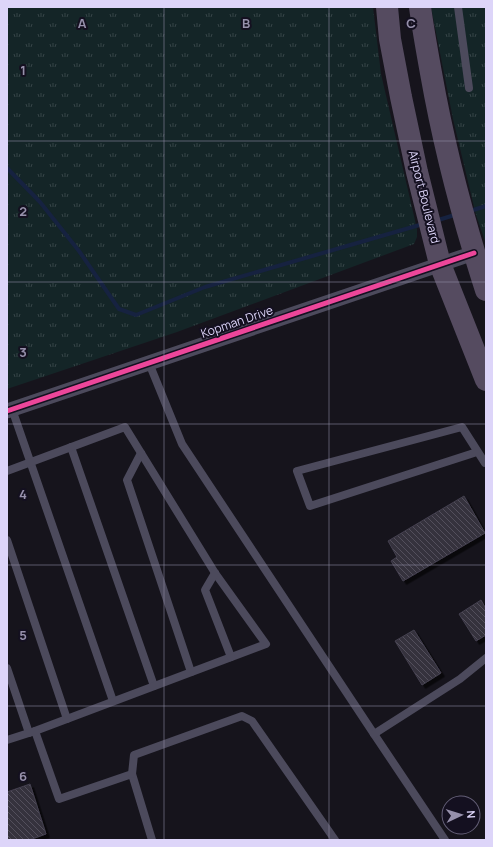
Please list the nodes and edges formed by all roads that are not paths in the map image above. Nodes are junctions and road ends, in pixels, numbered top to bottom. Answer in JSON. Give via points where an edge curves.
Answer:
{"nodes":[{"id":1,"x":387,"y":7,"type":"edge"},
{"id":2,"x":420,"y":7,"type":"edge"},
{"id":3,"x":458,"y":7,"type":"edge"},
{"id":4,"x":469,"y":88,"type":"dead end"},
{"id":5,"x":474,"y":253,"type":"junction"},
{"id":6,"x":440,"y":264,"type":"junction"},
{"id":7,"x":486,"y":290,"type":"edge"},
{"id":8,"x":149,"y":363,"type":"junction"},
{"id":9,"x":486,"y":380,"type":"edge"},
{"id":10,"x":10,"y":410,"type":"edge"},
{"id":11,"x":71,"y":447,"type":"junction"},
{"id":12,"x":477,"y":452,"type":"junction"},
{"id":13,"x":141,"y":453,"type":"junction"},
{"id":14,"x":31,"y":462,"type":"junction"},
{"id":15,"x":486,"y":464,"type":"edge"},
{"id":16,"x":7,"y":471,"type":"edge"},
{"id":17,"x":7,"y":540,"type":"edge"},
{"id":18,"x":215,"y":573,"type":"junction"},
{"id":19,"x":231,"y":657,"type":"junction"},
{"id":20,"x":486,"y":658,"type":"edge"},
{"id":21,"x":7,"y":668,"type":"edge"},
{"id":22,"x":192,"y":672,"type":"junction"},
{"id":23,"x":154,"y":686,"type":"junction"},
{"id":24,"x":113,"y":701,"type":"junction"},
{"id":25,"x":67,"y":719,"type":"junction"},
{"id":26,"x":32,"y":732,"type":"junction"},
{"id":27,"x":374,"y":734,"type":"junction"},
{"id":28,"x":7,"y":740,"type":"edge"},
{"id":29,"x":132,"y":774,"type":"junction"},
{"id":30,"x":152,"y":840,"type":"edge"},
{"id":31,"x":335,"y":840,"type":"edge"},
{"id":32,"x":445,"y":840,"type":"edge"}],
"edges":[{"from":1,"to":6,"type":"main road","name":"Airport Boulevard","via":[[401,97]]},
{"from":2,"to":5,"type":"main road","via":[[436,105]]},
{"from":3,"to":4,"type":"lane"},
{"from":5,"to":6,"type":"street","name":"Kopman Drive"},
{"from":5,"to":7,"type":"main road"},
{"from":6,"to":8,"type":"street","name":"Kopman Drive"},
{"from":6,"to":9,"type":"main road","name":"Airport Boulevard"},
{"from":8,"to":10,"type":"street","name":"Kopman Drive"},
{"from":8,"to":27,"type":"lane","via":[[182,444]]},
{"from":10,"to":14,"type":"lane"},
{"from":11,"to":13,"type":"lane","via":[[125,427]]},
{"from":11,"to":14,"type":"lane"},
{"from":11,"to":23,"type":"lane"},
{"from":12,"to":12,"type":"lane","via":[[462,427],[297,471],[310,506]]},
{"from":12,"to":15,"type":"lane"},
{"from":13,"to":18,"type":"lane"},
{"from":13,"to":22,"type":"lane","via":[[127,480]]},
{"from":14,"to":16,"type":"lane"},
{"from":14,"to":24,"type":"lane"},
{"from":17,"to":25,"type":"lane"},
{"from":18,"to":19,"type":"lane","via":[[205,590]]},
{"from":18,"to":19,"type":"lane","via":[[266,644]]},
{"from":19,"to":22,"type":"lane"},
{"from":20,"to":27,"type":"lane","via":[[460,679]]},
{"from":21,"to":26,"type":"lane"},
{"from":22,"to":23,"type":"lane"},
{"from":23,"to":24,"type":"lane"},
{"from":24,"to":25,"type":"lane"},
{"from":25,"to":26,"type":"lane"},
{"from":26,"to":28,"type":"lane"},
{"from":26,"to":29,"type":"lane","via":[[59,799]]},
{"from":27,"to":32,"type":"lane"},
{"from":29,"to":30,"type":"lane"},
{"from":29,"to":31,"type":"lane","via":[[134,754],[242,716],[252,721]]}]}
